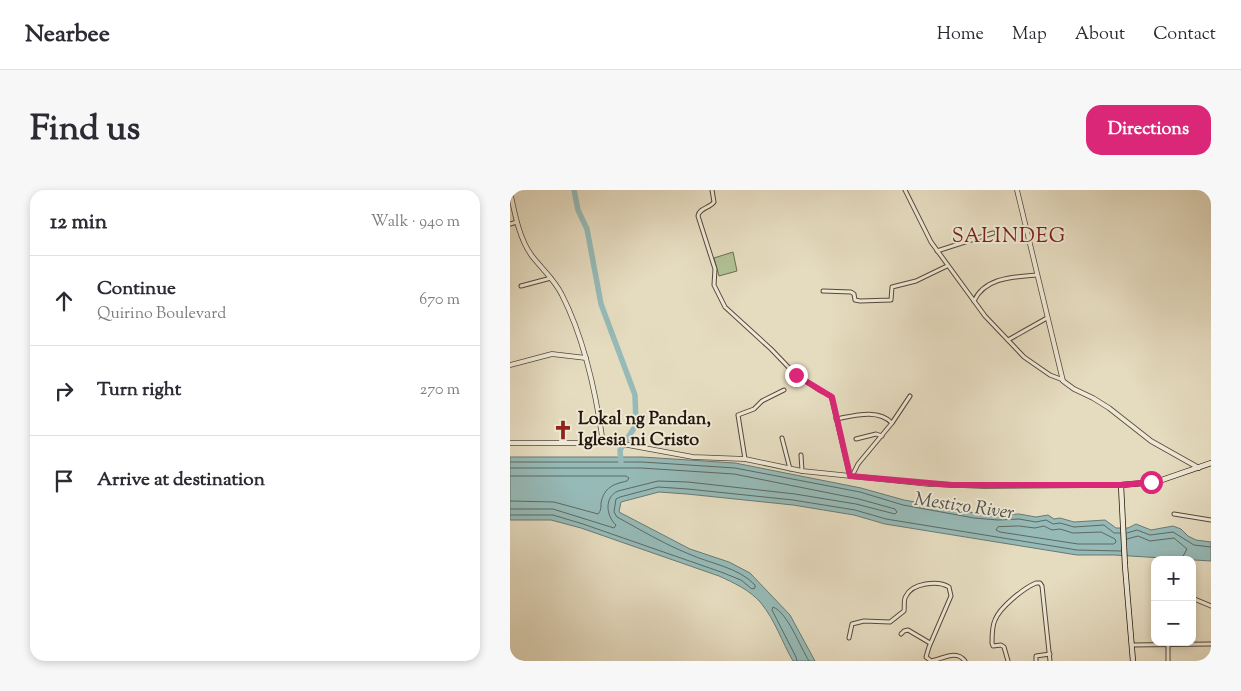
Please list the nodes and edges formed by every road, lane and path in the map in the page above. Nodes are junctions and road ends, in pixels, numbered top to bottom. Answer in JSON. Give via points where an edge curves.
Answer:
{"nodes":[{"id":1,"x":510,"y":190,"type":"edge"},
{"id":2,"x":712,"y":190,"type":"edge"},
{"id":3,"x":905,"y":190,"type":"edge"},
{"id":4,"x":1017,"y":190,"type":"edge"},
{"id":5,"x":518,"y":222,"type":"junction"},
{"id":6,"x":510,"y":224,"type":"edge"},
{"id":7,"x":993,"y":233,"type":"dead end"},
{"id":8,"x":937,"y":251,"type":"junction"},
{"id":9,"x":947,"y":266,"type":"junction"},
{"id":10,"x":1037,"y":275,"type":"junction"},
{"id":11,"x":551,"y":278,"type":"junction"},
{"id":12,"x":521,"y":286,"type":"dead end"},
{"id":13,"x":823,"y":291,"type":"dead end"},
{"id":14,"x":974,"y":302,"type":"junction"},
{"id":15,"x":1047,"y":318,"type":"junction"},
{"id":16,"x":1008,"y":340,"type":"junction"},
{"id":17,"x":586,"y":358,"type":"junction"},
{"id":18,"x":510,"y":365,"type":"edge"},
{"id":19,"x":1063,"y":381,"type":"junction"},
{"id":20,"x":784,"y":390,"type":"dead end"},
{"id":21,"x":910,"y":396,"type":"dead end"},
{"id":22,"x":836,"y":419,"type":"junction"},
{"id":23,"x":892,"y":423,"type":"junction"},
{"id":24,"x":882,"y":436,"type":"junction"},
{"id":25,"x":782,"y":438,"type":"dead end"},
{"id":26,"x":856,"y":439,"type":"dead end"},
{"id":27,"x":603,"y":442,"type":"junction"},
{"id":28,"x":510,"y":443,"type":"edge"},
{"id":29,"x":801,"y":455,"type":"dead end"},
{"id":30,"x":745,"y":459,"type":"junction"},
{"id":31,"x":1211,"y":464,"type":"edge"},
{"id":32,"x":1199,"y":468,"type":"junction"},
{"id":33,"x":790,"y":469,"type":"junction"},
{"id":34,"x":802,"y":471,"type":"junction"},
{"id":35,"x":851,"y":476,"type":"junction"},
{"id":36,"x":1121,"y":485,"type":"junction"},
{"id":37,"x":1174,"y":514,"type":"dead end"},
{"id":38,"x":1211,"y":520,"type":"edge"},
{"id":39,"x":1196,"y":600,"type":"edge"},
{"id":40,"x":1211,"y":606,"type":"edge"},
{"id":41,"x":901,"y":634,"type":"dead end"},
{"id":42,"x":849,"y":638,"type":"dead end"},
{"id":43,"x":930,"y":643,"type":"junction"},
{"id":44,"x":1151,"y":644,"type":"edge"},
{"id":45,"x":1196,"y":644,"type":"edge"},
{"id":46,"x":1211,"y":644,"type":"edge"},
{"id":47,"x":1132,"y":645,"type":"junction"},
{"id":48,"x":1168,"y":646,"type":"edge"},
{"id":49,"x":1050,"y":654,"type":"junction"},
{"id":50,"x":965,"y":661,"type":"edge"},
{"id":51,"x":1008,"y":661,"type":"edge"},
{"id":52,"x":1036,"y":661,"type":"edge"},
{"id":53,"x":1050,"y":661,"type":"edge"},
{"id":54,"x":1133,"y":661,"type":"edge"},
{"id":55,"x":1168,"y":661,"type":"edge"}],
"edges":[{"from":1,"to":5,"type":"street"},
{"from":2,"to":22,"type":"street","via":[[713,205],[700,211],[698,216],[715,269],[714,285],[721,300],[731,314],[796,375],[831,396]]},
{"from":3,"to":8,"type":"street"},
{"from":4,"to":10,"type":"street"},
{"from":5,"to":6,"type":"street"},
{"from":5,"to":11,"type":"street","via":[[527,249]]},
{"from":7,"to":8,"type":"street"},
{"from":8,"to":9,"type":"street"},
{"from":9,"to":13,"type":"street","via":[[916,281],[892,287],[891,300],[860,301],[855,300],[851,292]]},
{"from":9,"to":14,"type":"street"},
{"from":10,"to":14,"type":"street","via":[[988,284],[978,292]]},
{"from":10,"to":15,"type":"street"},
{"from":11,"to":12,"type":"street"},
{"from":11,"to":17,"type":"street","via":[[566,302]]},
{"from":14,"to":16,"type":"street"},
{"from":15,"to":16,"type":"street"},
{"from":15,"to":19,"type":"street"},
{"from":16,"to":19,"type":"street","via":[[1030,362]]},
{"from":17,"to":18,"type":"street","via":[[552,354]]},
{"from":17,"to":27,"type":"street","via":[[598,403]]},
{"from":19,"to":32,"type":"street","via":[[1109,408],[1151,441]]},
{"from":20,"to":30,"type":"street","via":[[738,415]]},
{"from":21,"to":23,"type":"street"},
{"from":22,"to":23,"type":"street","via":[[874,414]]},
{"from":22,"to":35,"type":"street"},
{"from":23,"to":24,"type":"street"},
{"from":24,"to":26,"type":"street","via":[[876,434]]},
{"from":24,"to":35,"type":"street"},
{"from":25,"to":33,"type":"street"},
{"from":27,"to":28,"type":"street"},
{"from":27,"to":30,"type":"street","via":[[693,457]]},
{"from":29,"to":34,"type":"street"},
{"from":30,"to":33,"type":"street"},
{"from":31,"to":32,"type":"main road"},
{"from":32,"to":36,"type":"main road","via":[[1156,482]]},
{"from":33,"to":34,"type":"street"},
{"from":34,"to":35,"type":"street"},
{"from":35,"to":36,"type":"street","via":[[952,485]]},
{"from":36,"to":47,"type":"main road"},
{"from":37,"to":38,"type":"street"},
{"from":39,"to":40,"type":"street"},
{"from":41,"to":43,"type":"street","via":[[908,630]]},
{"from":42,"to":43,"type":"street","via":[[852,624],[890,622],[904,611],[905,597],[912,589],[938,582],[949,587],[952,593]]},
{"from":43,"to":50,"type":"street","via":[[926,654],[929,660],[954,654]]},
{"from":44,"to":47,"type":"street"},
{"from":45,"to":46,"type":"street"},
{"from":47,"to":54,"type":"main road"},
{"from":48,"to":55,"type":"street"},
{"from":49,"to":51,"type":"street","via":[[1042,586],[1036,583],[1021,592],[995,619],[992,643],[993,646],[1004,647]]},
{"from":49,"to":52,"type":"street","via":[[1036,656]]},
{"from":49,"to":53,"type":"street"}]}
